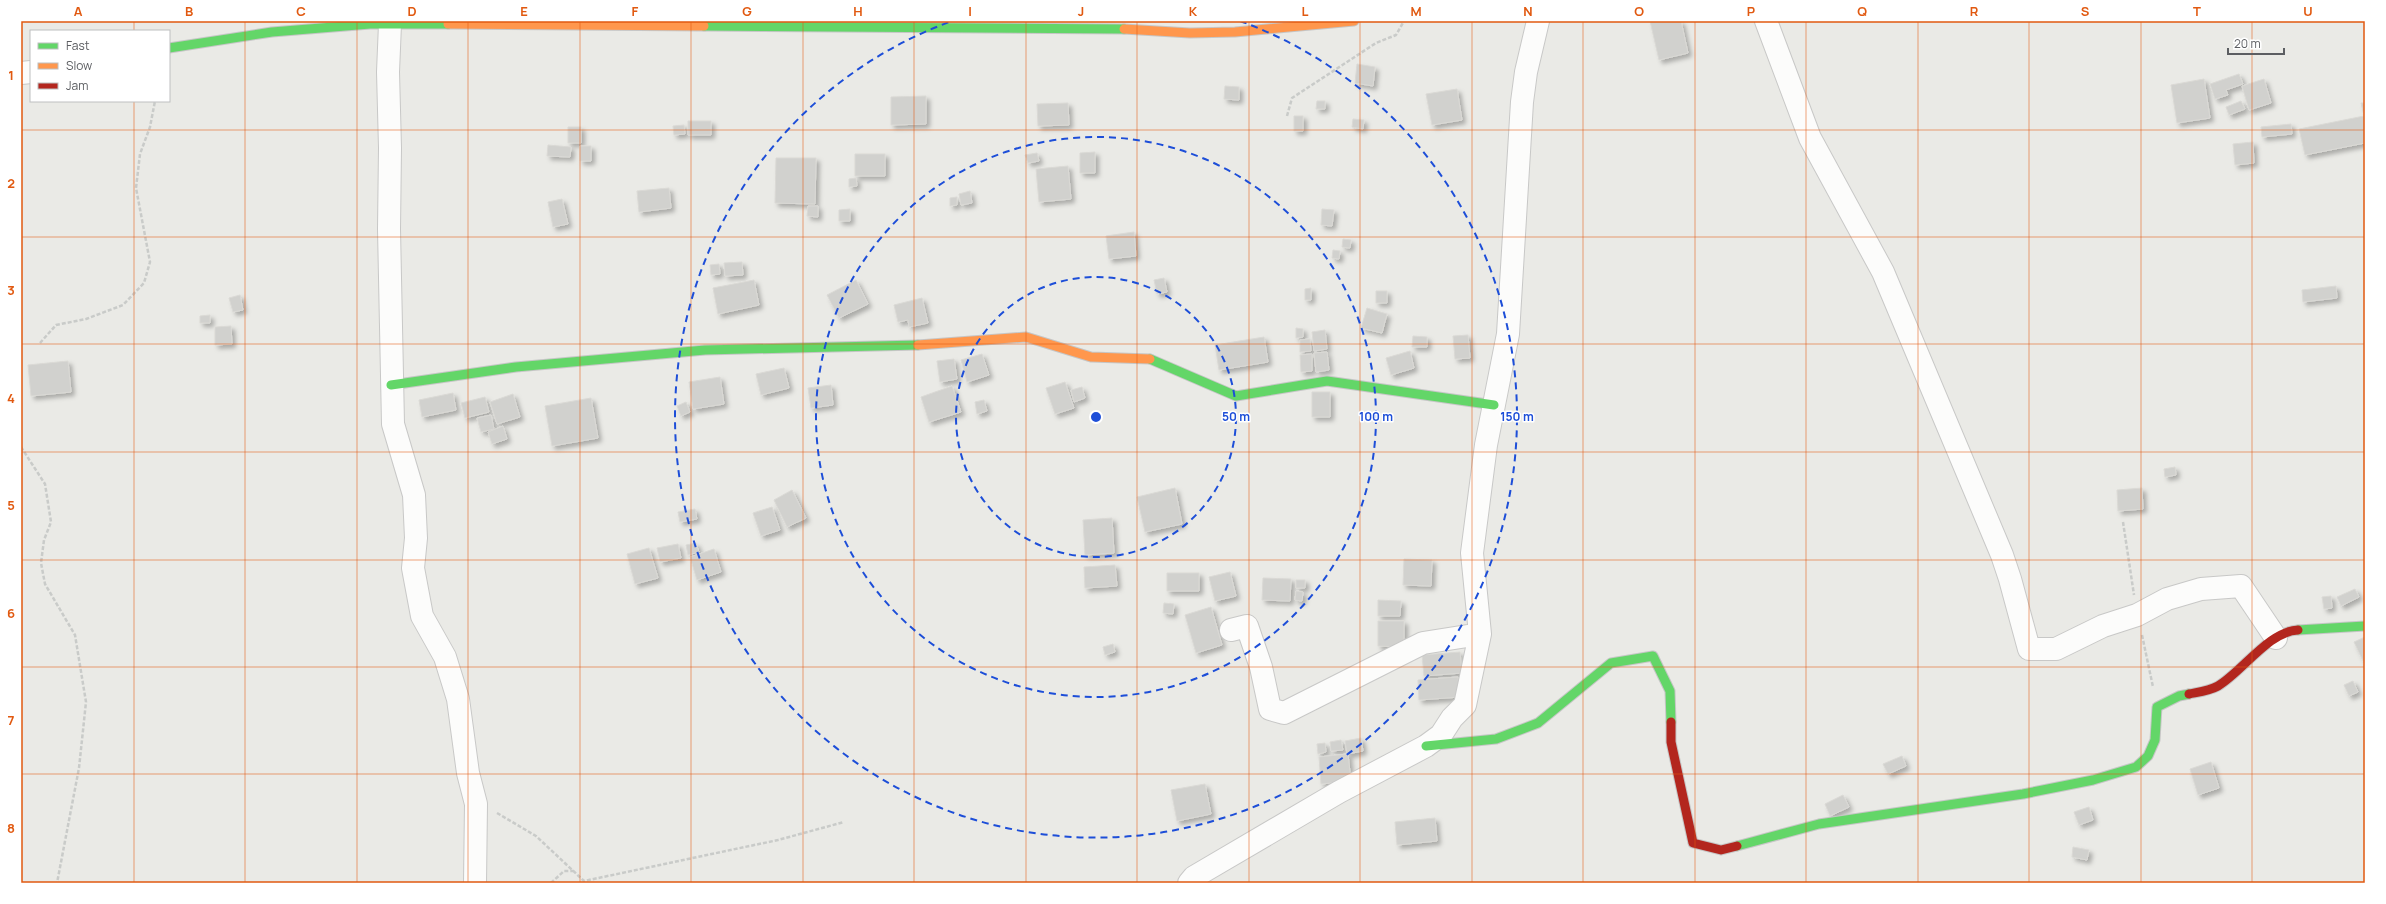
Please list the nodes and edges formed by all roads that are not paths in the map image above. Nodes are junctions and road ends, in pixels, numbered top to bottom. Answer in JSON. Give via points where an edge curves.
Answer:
{"nodes":[{"id":1,"x":1354,"y":21,"type":"edge"},
{"id":2,"x":1538,"y":21,"type":"edge"},
{"id":3,"x":1766,"y":21,"type":"edge"},
{"id":4,"x":643,"y":23,"type":"edge"},
{"id":5,"x":390,"y":24,"type":"junction"},
{"id":6,"x":170,"y":48,"type":"edge"},
{"id":7,"x":391,"y":385,"type":"junction"},
{"id":8,"x":1494,"y":405,"type":"junction"},
{"id":9,"x":2365,"y":626,"type":"edge"},
{"id":10,"x":1231,"y":630,"type":"dead end"},
{"id":11,"x":1480,"y":634,"type":"junction"},
{"id":12,"x":2276,"y":638,"type":"junction"},
{"id":13,"x":1426,"y":746,"type":"junction"},
{"id":14,"x":475,"y":883,"type":"edge"},
{"id":15,"x":1189,"y":883,"type":"edge"}],
"edges":[{"from":1,"to":4,"type":"street","via":[[1235,32],[1190,33],[1114,28]]},
{"from":2,"to":8,"type":"street","via":[[1522,102],[1508,334]]},
{"from":3,"to":12,"type":"street","via":[[1810,138],[1883,272],[2002,555],[2029,649],[2056,649],[2103,626],[2137,615],[2174,597],[2201,589],[2241,586]]},
{"from":4,"to":5,"type":"street"},
{"from":5,"to":6,"type":"street","via":[[272,32]]},
{"from":5,"to":7,"type":"street","via":[[388,72]]},
{"from":7,"to":8,"type":"street","via":[[516,366],[705,350],[899,346],[1026,337],[1091,357],[1146,357],[1236,396],[1327,381]]},
{"from":7,"to":14,"type":"street","via":[[394,424],[414,495],[416,538],[413,568],[422,616],[445,657],[458,699],[468,773],[474,796]]},
{"from":8,"to":11,"type":"street","via":[[1472,552]]},
{"from":9,"to":12,"type":"street","via":[[2293,630]]},
{"from":10,"to":11,"type":"street","via":[[1247,626],[1261,667],[1270,709],[1284,713],[1423,643]]},
{"from":11,"to":13,"type":"street","via":[[1465,705],[1452,718],[1441,735]]},
{"from":12,"to":13,"type":"street","via":[[2217,686],[2204,692],[2181,696],[2157,707],[2155,740],[2148,756],[2136,767],[2093,780],[2023,794],[1819,824],[1721,850],[1693,843],[1671,742],[1670,691],[1653,656],[1611,663],[1538,723],[1496,739]]},
{"from":13,"to":15,"type":"street","via":[[1339,792],[1194,877]]}]}
